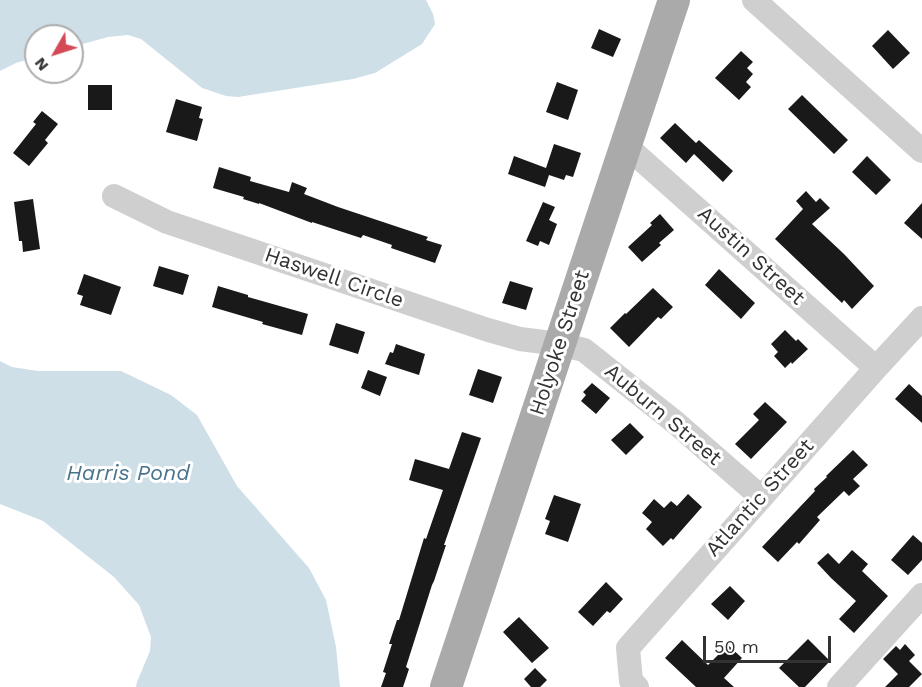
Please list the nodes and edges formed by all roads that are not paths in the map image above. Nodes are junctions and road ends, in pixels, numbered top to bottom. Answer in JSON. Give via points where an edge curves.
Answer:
{"nodes":[{"id":1,"x":674,"y":0,"type":"edge"},
{"id":2,"x":754,"y":0,"type":"edge"},
{"id":3,"x":625,"y":145,"type":"junction"},
{"id":4,"x":922,"y":151,"type":"edge"},
{"id":5,"x":114,"y":196,"type":"dead end"},
{"id":6,"x":922,"y":318,"type":"edge"},
{"id":7,"x":559,"y":344,"type":"junction"},
{"id":8,"x":876,"y":368,"type":"junction"},
{"id":9,"x":761,"y":497,"type":"junction"},
{"id":10,"x":922,"y":595,"type":"edge"},
{"id":11,"x":446,"y":687,"type":"edge"},
{"id":12,"x":637,"y":687,"type":"edge"},
{"id":13,"x":839,"y":687,"type":"edge"}],
"edges":[{"from":1,"to":3,"type":"main road","name":"Holyoke Street"},
{"from":2,"to":4,"type":"street"},
{"from":3,"to":7,"type":"main road","name":"Holyoke Street"},
{"from":3,"to":8,"type":"street","name":"Austin Street"},
{"from":5,"to":7,"type":"street","name":"Haswell Circle","via":[[167,222],[488,330]]},
{"from":6,"to":8,"type":"street","name":"Atlantic Street"},
{"from":7,"to":9,"type":"street","name":"Auburn Street","via":[[585,350]]},
{"from":7,"to":11,"type":"main road","name":"Holyoke Street"},
{"from":8,"to":9,"type":"street","name":"Atlantic Street"},
{"from":9,"to":12,"type":"street","name":"Atlantic Street","via":[[628,648],[631,681]]},
{"from":10,"to":13,"type":"street"}]}
